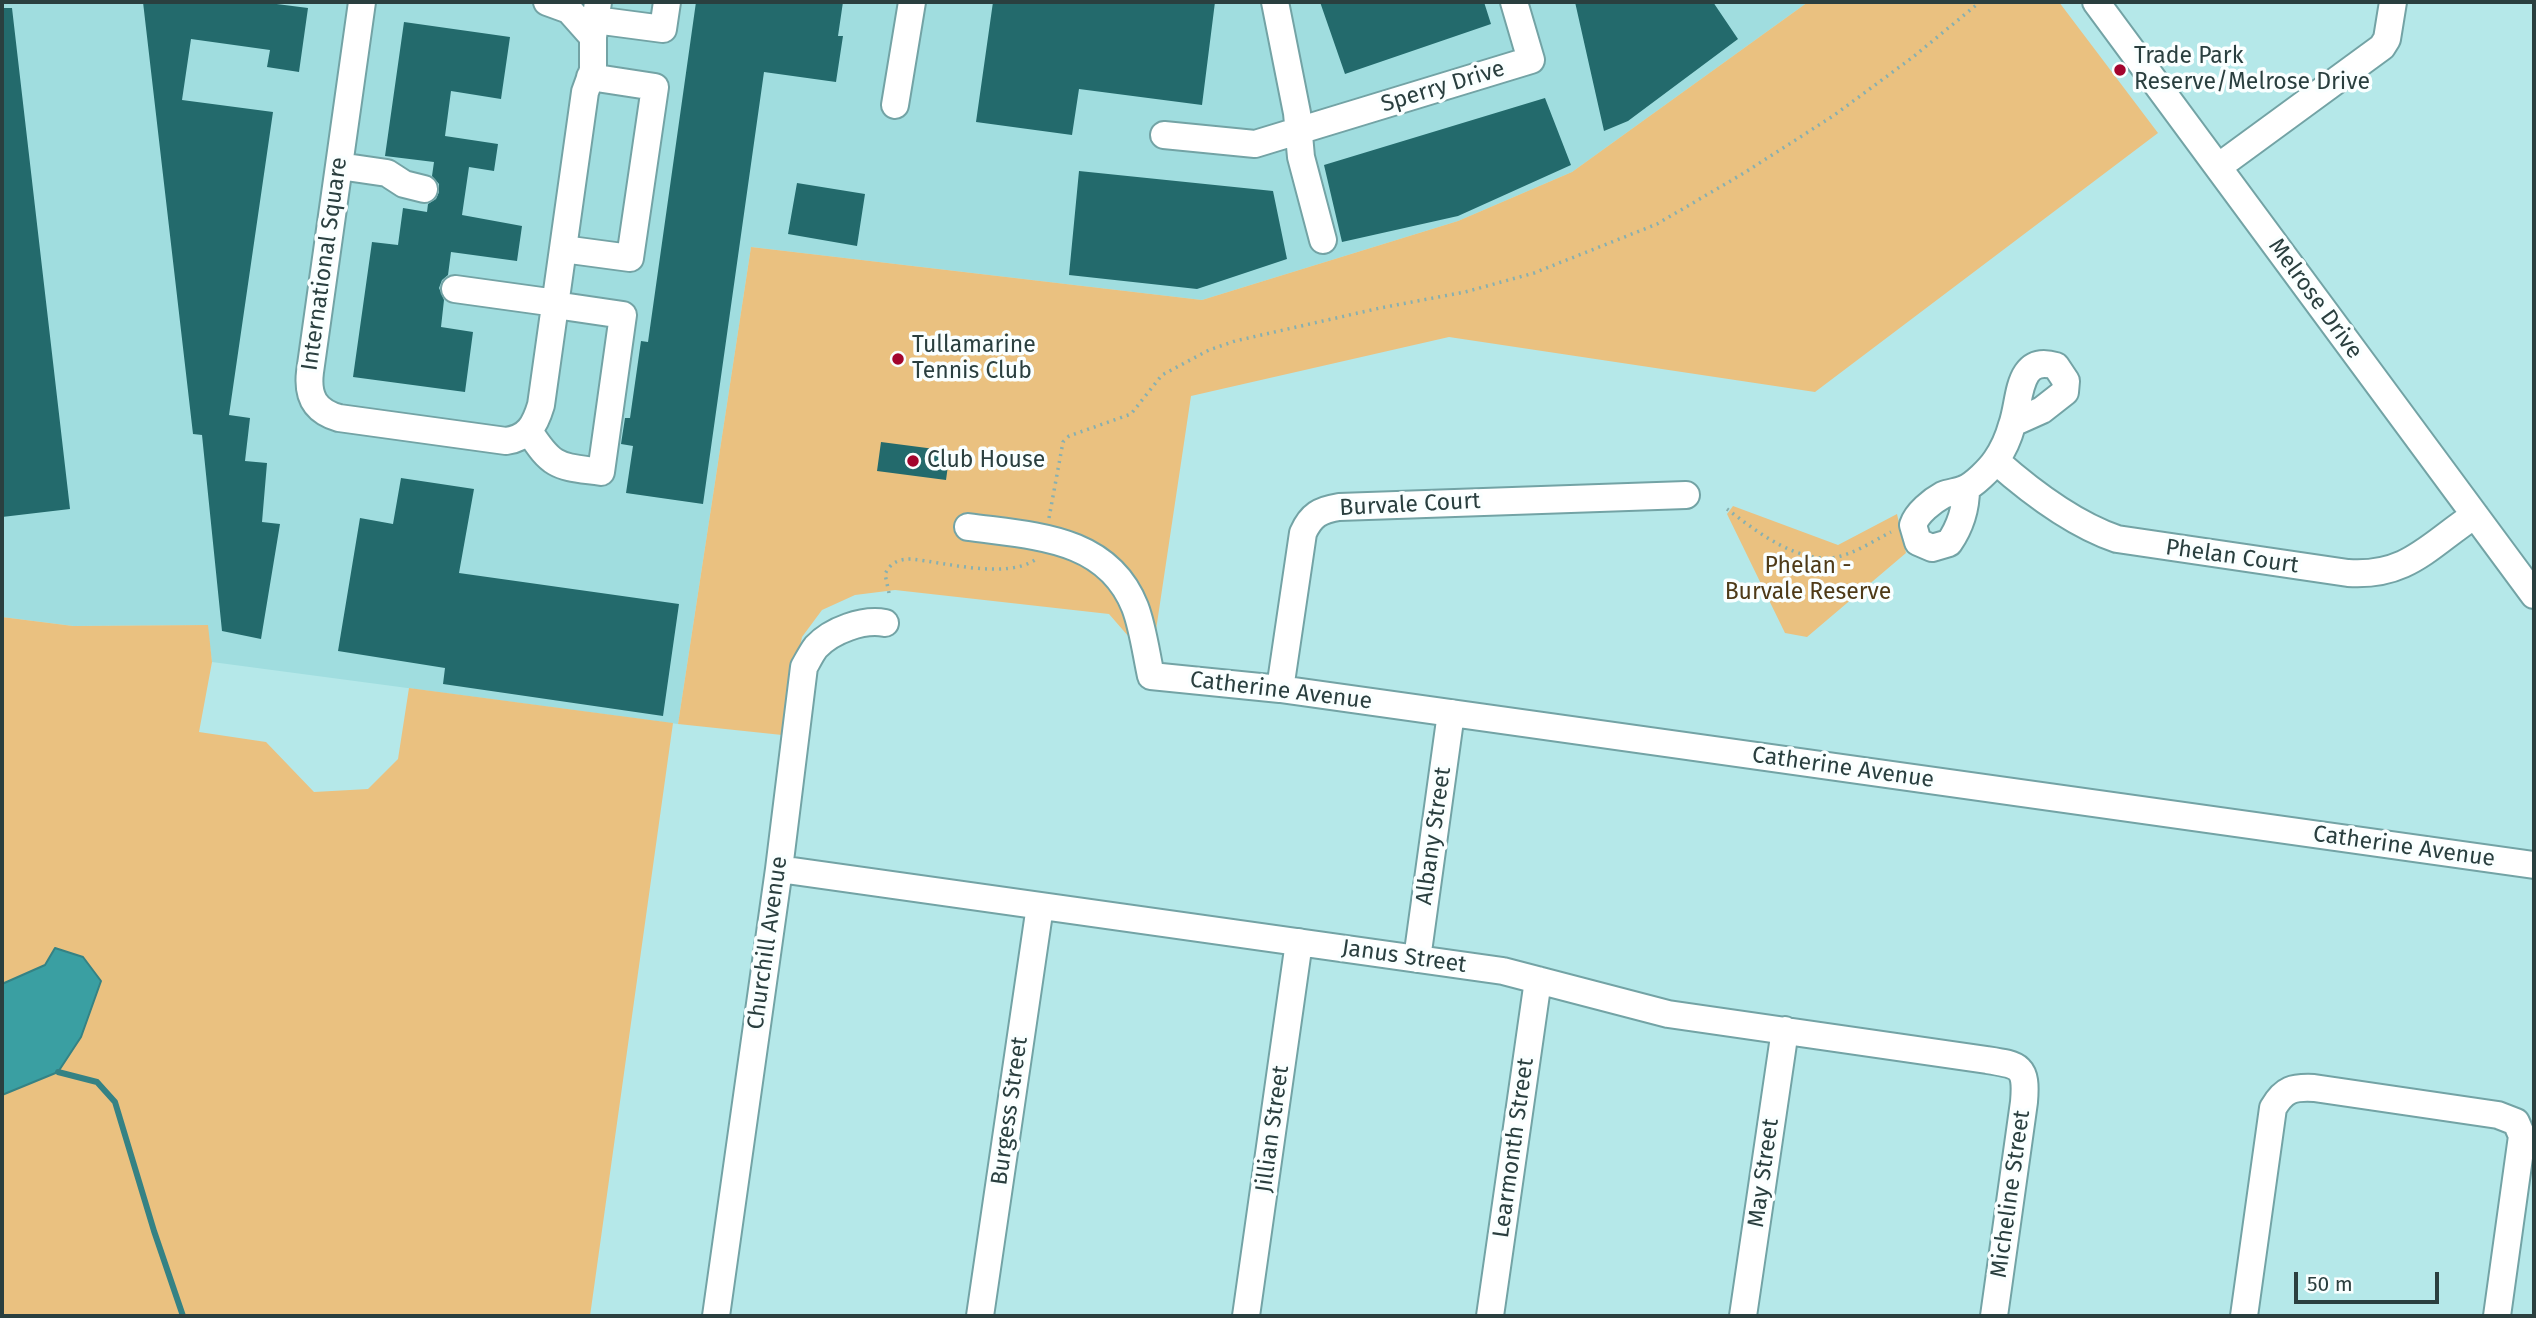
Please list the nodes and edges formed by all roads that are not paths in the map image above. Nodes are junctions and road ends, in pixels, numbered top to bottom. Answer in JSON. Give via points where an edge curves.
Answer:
{"nodes":[{"id":1,"x":362,"y":2,"type":"edge"},
{"id":2,"x":547,"y":2,"type":"edge"},
{"id":3,"x":667,"y":2,"type":"edge"},
{"id":4,"x":912,"y":2,"type":"edge"},
{"id":5,"x":1275,"y":2,"type":"edge"},
{"id":6,"x":1514,"y":2,"type":"edge"},
{"id":7,"x":2096,"y":2,"type":"edge"},
{"id":8,"x":2393,"y":2,"type":"edge"},
{"id":9,"x":595,"y":19,"type":"edge"},
{"id":10,"x":590,"y":77,"type":"junction"},
{"id":11,"x":894,"y":105,"type":"dead end"},
{"id":12,"x":1298,"y":132,"type":"junction"},
{"id":13,"x":1164,"y":135,"type":"dead end"},
{"id":14,"x":339,"y":166,"type":"junction"},
{"id":15,"x":2218,"y":167,"type":"junction"},
{"id":16,"x":424,"y":189,"type":"dead end"},
{"id":17,"x":1323,"y":240,"type":"dead end"},
{"id":18,"x":563,"y":249,"type":"junction"},
{"id":19,"x":455,"y":289,"type":"dead end"},
{"id":20,"x":555,"y":304,"type":"junction"},
{"id":21,"x":2013,"y":423,"type":"dead end"},
{"id":22,"x":528,"y":431,"type":"junction"},
{"id":23,"x":1996,"y":461,"type":"junction"},
{"id":24,"x":1966,"y":489,"type":"dead end"},
{"id":25,"x":1686,"y":495,"type":"dead end"},
{"id":26,"x":2475,"y":515,"type":"junction"},
{"id":27,"x":968,"y":527,"type":"dead end"},
{"id":28,"x":2534,"y":595,"type":"edge"},
{"id":29,"x":885,"y":623,"type":"dead end"},
{"id":30,"x":1280,"y":689,"type":"junction"},
{"id":31,"x":1451,"y":713,"type":"junction"},
{"id":32,"x":2534,"y":865,"type":"edge"},
{"id":33,"x":779,"y":869,"type":"junction"},
{"id":34,"x":1040,"y":905,"type":"junction"},
{"id":35,"x":1299,"y":942,"type":"junction"},
{"id":36,"x":1417,"y":959,"type":"junction"},
{"id":37,"x":1538,"y":980,"type":"junction"},
{"id":38,"x":1785,"y":1030,"type":"junction"},
{"id":39,"x":2023,"y":1072,"type":"joint"},
{"id":40,"x":716,"y":1316,"type":"edge"},
{"id":41,"x":979,"y":1316,"type":"edge"},
{"id":42,"x":1246,"y":1316,"type":"edge"},
{"id":43,"x":1490,"y":1316,"type":"edge"},
{"id":44,"x":1743,"y":1316,"type":"edge"},
{"id":45,"x":1994,"y":1316,"type":"edge"},
{"id":46,"x":2244,"y":1316,"type":"edge"},
{"id":47,"x":2497,"y":1316,"type":"edge"}],
"edges":[{"from":1,"to":14,"type":"street","name":"International Square"},
{"from":2,"to":9,"type":"street"},
{"from":3,"to":9,"type":"street","via":[[663,29]]},
{"from":4,"to":11,"type":"street"},
{"from":5,"to":12,"type":"street"},
{"from":6,"to":12,"type":"street","name":"Sperry Drive","via":[[1531,60]]},
{"from":7,"to":15,"type":"street","name":"Melrose Drive"},
{"from":8,"to":15,"type":"street","via":[[2382,47]]},
{"from":9,"to":10,"type":"street"},
{"from":10,"to":18,"type":"street","via":[[584,92]]},
{"from":10,"to":18,"type":"street","via":[[655,87],[630,258]]},
{"from":12,"to":13,"type":"street","name":"Sperry Drive","via":[[1255,144]]},
{"from":12,"to":17,"type":"street"},
{"from":14,"to":16,"type":"street","via":[[387,173]]},
{"from":14,"to":22,"type":"street","name":"International Square","via":[[308,385],[316,405],[325,414],[340,418],[506,441]]},
{"from":15,"to":26,"type":"street","name":"Melrose Drive"},
{"from":18,"to":20,"type":"street"},
{"from":19,"to":20,"type":"street"},
{"from":20,"to":22,"type":"street","via":[[541,405]]},
{"from":20,"to":22,"type":"street","via":[[623,315],[601,472],[556,464]]},
{"from":21,"to":23,"type":"street"},
{"from":23,"to":24,"type":"street"},
{"from":23,"to":26,"type":"street","name":"Phelan Court","via":[[2078,521],[2117,539],[2348,573],[2396,569]]},
{"from":25,"to":30,"type":"street","name":"Burvale Court","via":[[1339,507],[1315,513],[1303,533]]},
{"from":26,"to":28,"type":"street","name":"Melrose Drive"},
{"from":27,"to":30,"type":"street","name":"Catherine Avenue","via":[[1046,537],[1087,552],[1118,579],[1136,608],[1151,676]]},
{"from":29,"to":33,"type":"street","name":"Churchill Avenue","via":[[858,624],[833,635],[817,647],[804,667]]},
{"from":30,"to":31,"type":"street","name":"Catherine Avenue"},
{"from":31,"to":32,"type":"street","name":"Catherine Avenue"},
{"from":31,"to":36,"type":"street","name":"Albany Street"},
{"from":33,"to":34,"type":"street","name":"Janus Street"},
{"from":33,"to":40,"type":"street","name":"Churchill Avenue"},
{"from":34,"to":35,"type":"street","name":"Janus Street"},
{"from":34,"to":41,"type":"street","name":"Burgess Street"},
{"from":35,"to":36,"type":"street","name":"Janus Street"},
{"from":35,"to":42,"type":"street","name":"Jillian Street"},
{"from":36,"to":37,"type":"street","name":"Janus Street"},
{"from":37,"to":38,"type":"street","name":"Janus Street","via":[[1668,1014]]},
{"from":37,"to":43,"type":"street","name":"Learmonth Street"},
{"from":38,"to":39,"type":"street","name":"Janus Street","via":[[2008,1063]]},
{"from":38,"to":44,"type":"street","name":"May Street"},
{"from":39,"to":45,"type":"street","name":"Micheline Street","via":[[2024,1102]]},
{"from":46,"to":47,"type":"street","via":[[2273,1108],[2292,1087],[2498,1115],[2516,1122],[2522,1136]]}]}
